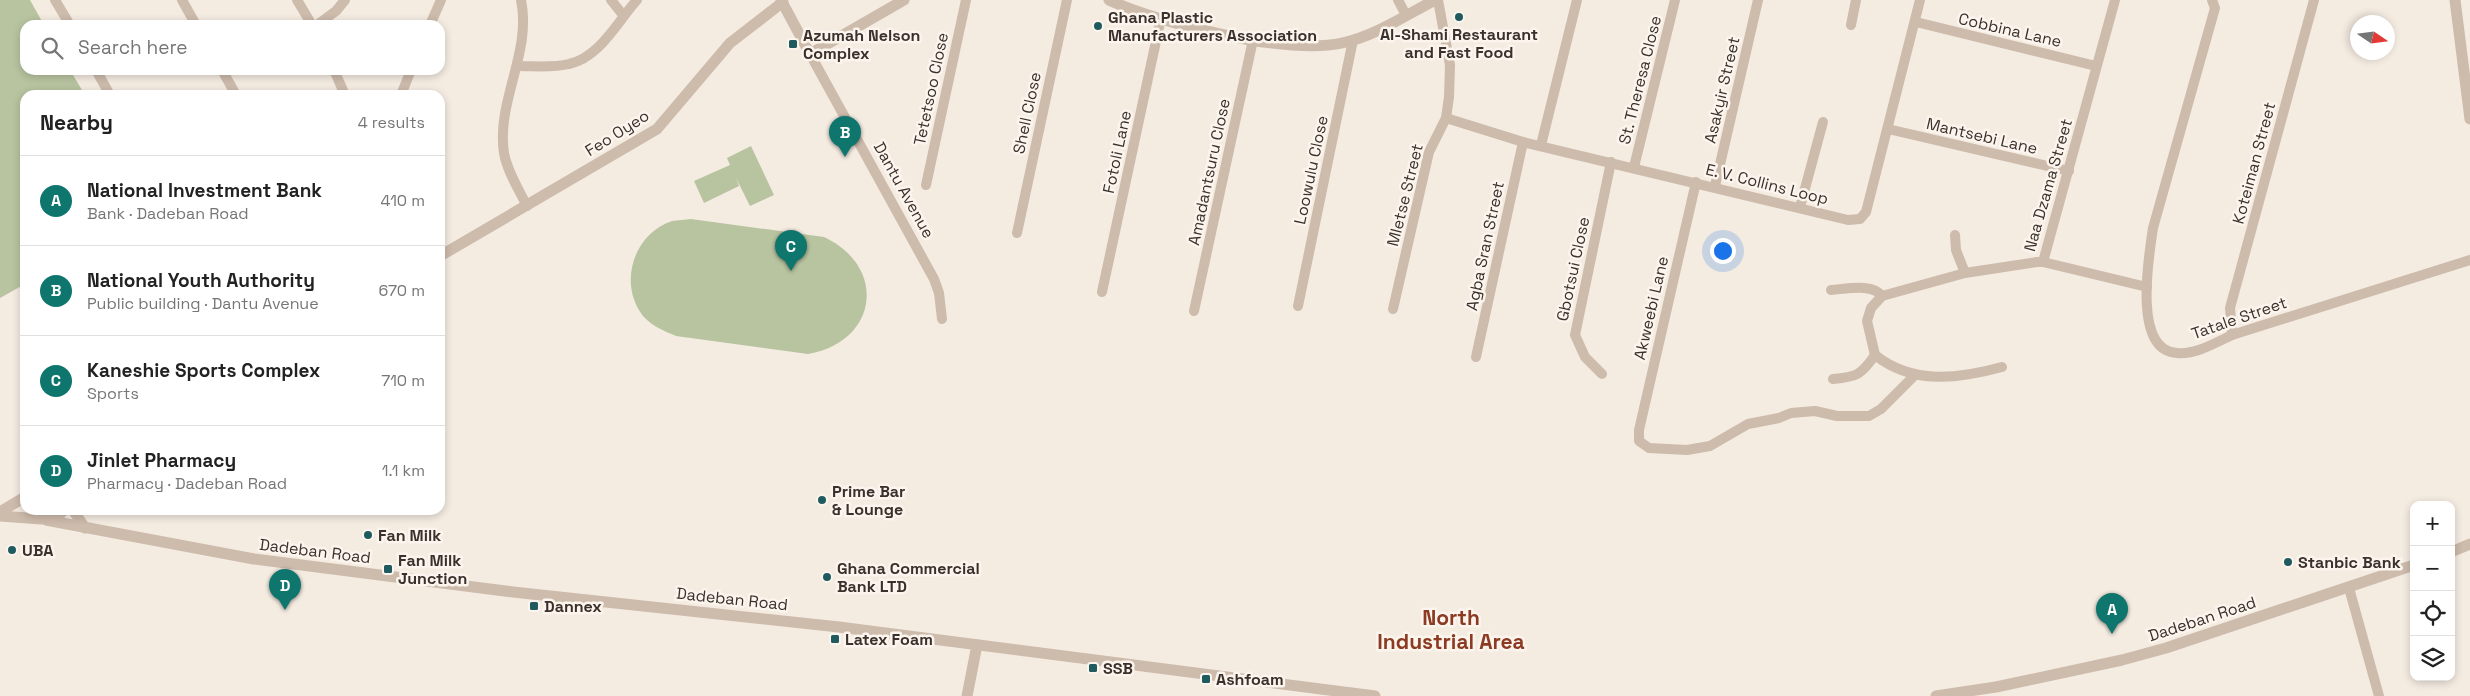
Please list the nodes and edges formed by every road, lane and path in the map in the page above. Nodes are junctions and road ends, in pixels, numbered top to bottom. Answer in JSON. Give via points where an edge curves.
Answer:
{"nodes":[{"id":1,"x":55,"y":0,"type":"edge"},
{"id":2,"x":182,"y":0,"type":"edge"},
{"id":3,"x":297,"y":0,"type":"edge"},
{"id":4,"x":345,"y":0,"type":"edge"},
{"id":5,"x":441,"y":0,"type":"edge"},
{"id":6,"x":521,"y":0,"type":"edge"},
{"id":7,"x":611,"y":0,"type":"edge"},
{"id":8,"x":637,"y":0,"type":"edge"},
{"id":9,"x":904,"y":0,"type":"edge"},
{"id":10,"x":966,"y":0,"type":"edge"},
{"id":11,"x":1068,"y":0,"type":"edge"},
{"id":12,"x":1109,"y":0,"type":"edge"},
{"id":13,"x":1398,"y":0,"type":"edge"},
{"id":14,"x":1436,"y":0,"type":"edge"},
{"id":15,"x":1577,"y":0,"type":"edge"},
{"id":16,"x":1675,"y":0,"type":"edge"},
{"id":17,"x":1758,"y":0,"type":"edge"},
{"id":18,"x":1856,"y":0,"type":"edge"},
{"id":19,"x":1920,"y":0,"type":"edge"},
{"id":20,"x":2116,"y":0,"type":"edge"},
{"id":21,"x":2212,"y":0,"type":"edge"},
{"id":22,"x":2314,"y":0,"type":"edge"},
{"id":23,"x":2455,"y":0,"type":"edge"},
{"id":24,"x":782,"y":1,"type":"edge"},
{"id":25,"x":623,"y":15,"type":"junction"},
{"id":26,"x":1406,"y":15,"type":"junction"},
{"id":27,"x":1161,"y":18,"type":"junction"},
{"id":28,"x":67,"y":20,"type":"edge"},
{"id":29,"x":193,"y":20,"type":"edge"},
{"id":30,"x":309,"y":20,"type":"edge"},
{"id":31,"x":324,"y":20,"type":"edge"},
{"id":32,"x":432,"y":20,"type":"edge"},
{"id":33,"x":1916,"y":22,"type":"junction"},
{"id":34,"x":1851,"y":25,"type":"dead end"},
{"id":35,"x":1253,"y":40,"type":"junction"},
{"id":36,"x":1353,"y":40,"type":"junction"},
{"id":37,"x":810,"y":54,"type":"junction"},
{"id":38,"x":2466,"y":60,"type":"edge"},
{"id":39,"x":518,"y":66,"type":"junction"},
{"id":40,"x":2096,"y":66,"type":"junction"},
{"id":41,"x":99,"y":75,"type":"edge"},
{"id":42,"x":225,"y":75,"type":"edge"},
{"id":43,"x":336,"y":75,"type":"edge"},
{"id":44,"x":409,"y":75,"type":"edge"},
{"id":45,"x":107,"y":90,"type":"edge"},
{"id":46,"x":233,"y":90,"type":"edge"},
{"id":47,"x":343,"y":90,"type":"edge"},
{"id":48,"x":403,"y":90,"type":"edge"},
{"id":49,"x":2470,"y":111,"type":"edge"},
{"id":50,"x":1446,"y":118,"type":"junction"},
{"id":51,"x":1823,"y":122,"type":"dead end"},
{"id":52,"x":1888,"y":130,"type":"junction"},
{"id":53,"x":1523,"y":142,"type":"junction"},
{"id":54,"x":1541,"y":145,"type":"junction"},
{"id":55,"x":1611,"y":162,"type":"junction"},
{"id":56,"x":1634,"y":167,"type":"junction"},
{"id":57,"x":2069,"y":171,"type":"junction"},
{"id":58,"x":1696,"y":182,"type":"junction"},
{"id":59,"x":926,"y":185,"type":"dead end"},
{"id":60,"x":1715,"y":186,"type":"junction"},
{"id":61,"x":528,"y":206,"type":"junction"},
{"id":62,"x":1800,"y":207,"type":"junction"},
{"id":63,"x":1017,"y":233,"type":"dead end"},
{"id":64,"x":1955,"y":235,"type":"dead end"},
{"id":65,"x":445,"y":253,"type":"edge"},
{"id":66,"x":2470,"y":260,"type":"edge"},
{"id":67,"x":2043,"y":262,"type":"junction"},
{"id":68,"x":1965,"y":273,"type":"junction"},
{"id":69,"x":2147,"y":287,"type":"junction"},
{"id":70,"x":1831,"y":290,"type":"dead end"},
{"id":71,"x":1102,"y":292,"type":"dead end"},
{"id":72,"x":1882,"y":296,"type":"junction"},
{"id":73,"x":1298,"y":306,"type":"dead end"},
{"id":74,"x":1393,"y":309,"type":"dead end"},
{"id":75,"x":1194,"y":311,"type":"dead end"},
{"id":76,"x":942,"y":319,"type":"dead end"},
{"id":77,"x":2232,"y":335,"type":"junction"},
{"id":78,"x":1875,"y":355,"type":"junction"},
{"id":79,"x":1476,"y":357,"type":"dead end"},
{"id":80,"x":2002,"y":366,"type":"dead end"},
{"id":81,"x":1602,"y":374,"type":"dead end"},
{"id":82,"x":1915,"y":375,"type":"junction"},
{"id":83,"x":1833,"y":379,"type":"dead end"},
{"id":84,"x":20,"y":500,"type":"edge"},
{"id":85,"x":0,"y":512,"type":"edge"},
{"id":86,"x":38,"y":515,"type":"edge"},
{"id":87,"x":59,"y":515,"type":"edge"},
{"id":88,"x":76,"y":515,"type":"edge"},
{"id":89,"x":0,"y":516,"type":"edge"},
{"id":90,"x":43,"y":519,"type":"junction"},
{"id":91,"x":85,"y":528,"type":"junction"},
{"id":92,"x":2470,"y":544,"type":"edge"},
{"id":93,"x":2455,"y":550,"type":"edge"},
{"id":94,"x":2410,"y":566,"type":"edge"},
{"id":95,"x":2349,"y":588,"type":"junction"},
{"id":96,"x":978,"y":645,"type":"junction"},
{"id":97,"x":967,"y":696,"type":"edge"},
{"id":98,"x":1375,"y":696,"type":"edge"},
{"id":99,"x":1936,"y":696,"type":"edge"},
{"id":100,"x":2379,"y":696,"type":"edge"}],
"edges":[{"from":1,"to":28,"type":"street"},
{"from":2,"to":29,"type":"street"},
{"from":3,"to":30,"type":"street"},
{"from":4,"to":31,"type":"street"},
{"from":5,"to":32,"type":"street"},
{"from":6,"to":39,"type":"street","via":[[522,42]]},
{"from":7,"to":25,"type":"street"},
{"from":8,"to":25,"type":"street"},
{"from":9,"to":37,"type":"street"},
{"from":10,"to":59,"type":"street","name":"Tetetsoo Close"},
{"from":11,"to":63,"type":"street","name":"Shell Close"},
{"from":12,"to":27,"type":"street"},
{"from":13,"to":26,"type":"street"},
{"from":14,"to":26,"type":"street"},
{"from":14,"to":50,"type":"street","name":"Mletse Street","via":[[1450,65]]},
{"from":15,"to":54,"type":"street"},
{"from":16,"to":56,"type":"street","name":"St. Theresa Close"},
{"from":17,"to":60,"type":"street","name":"Asakyir Street"},
{"from":18,"to":34,"type":"street"},
{"from":19,"to":33,"type":"street","name":"E. V. Collins Loop"},
{"from":20,"to":40,"type":"street","name":"Naa Dzama Street"},
{"from":21,"to":69,"type":"street","name":"Tatale Street","via":[[2214,8],[2154,228]]},
{"from":22,"to":77,"type":"street","name":"Koteiman Street","via":[[2230,308]]},
{"from":23,"to":38,"type":"street"},
{"from":24,"to":37,"type":"street","name":"Dantu Avenue"},
{"from":24,"to":61,"type":"street","name":"Feo Oyeo","via":[[730,43],[657,129]]},
{"from":25,"to":39,"type":"street","via":[[601,44],[570,64]]},
{"from":26,"to":36,"type":"street"},
{"from":27,"to":35,"type":"street"},
{"from":27,"to":71,"type":"street","name":"Fotoli Lane"},
{"from":33,"to":40,"type":"street","name":"Cobbina Lane"},
{"from":33,"to":52,"type":"street","name":"E. V. Collins Loop"},
{"from":35,"to":36,"type":"street","via":[[1312,46]]},
{"from":35,"to":75,"type":"street","name":"Amadantsuru Close"},
{"from":36,"to":73,"type":"street","name":"Loowulu Close"},
{"from":37,"to":76,"type":"street","name":"Dantu Avenue","via":[[934,279]]},
{"from":38,"to":49,"type":"street"},
{"from":39,"to":61,"type":"street","via":[[503,139],[507,164]]},
{"from":40,"to":57,"type":"street","name":"Naa Dzama Street"},
{"from":41,"to":45,"type":"street"},
{"from":42,"to":46,"type":"street"},
{"from":43,"to":47,"type":"street"},
{"from":44,"to":48,"type":"street"},
{"from":50,"to":53,"type":"street","name":"E. V. Collins Loop"},
{"from":50,"to":74,"type":"street","name":"Mletse Street","via":[[1429,152]]},
{"from":51,"to":62,"type":"street"},
{"from":52,"to":57,"type":"street","name":"Mantsebi Lane"},
{"from":52,"to":62,"type":"street","name":"E. V. Collins Loop","via":[[1866,212],[1860,219],[1848,220]]},
{"from":53,"to":54,"type":"street","name":"E. V. Collins Loop"},
{"from":53,"to":79,"type":"street","name":"Agba Sran Street"},
{"from":54,"to":55,"type":"street","name":"E. V. Collins Loop"},
{"from":55,"to":56,"type":"street","name":"E. V. Collins Loop"},
{"from":55,"to":81,"type":"street","name":"Gbotsui Close","via":[[1575,335],[1585,357]]},
{"from":56,"to":58,"type":"street","name":"E. V. Collins Loop"},
{"from":57,"to":67,"type":"street","name":"Naa Dzama Street"},
{"from":58,"to":60,"type":"street","name":"E. V. Collins Loop"},
{"from":58,"to":82,"type":"street","name":"Akweebi Lane","via":[[1639,441],[1649,448],[1700,449],[1721,441],[1748,424],[1791,413],[1815,411],[1837,416],[1869,416],[1881,409]]},
{"from":60,"to":62,"type":"street","name":"E. V. Collins Loop"},
{"from":61,"to":65,"type":"street","name":"Feo Oyeo"},
{"from":64,"to":68,"type":"street","via":[[1956,250]]},
{"from":66,"to":77,"type":"street","name":"Tatale Street"},
{"from":67,"to":68,"type":"street","name":"Naa Dzama Street"},
{"from":67,"to":69,"type":"street"},
{"from":68,"to":72,"type":"street","name":"Naa Dzama Street"},
{"from":69,"to":77,"type":"street","name":"Tatale Street","via":[[2152,335],[2162,347],[2176,354],[2199,350]]},
{"from":70,"to":72,"type":"street","via":[[1867,288],[1879,291]]},
{"from":72,"to":78,"type":"street","via":[[1871,308],[1867,321]]},
{"from":78,"to":82,"type":"street","via":[[1897,369]]},
{"from":78,"to":83,"type":"street","via":[[1861,374]]},
{"from":80,"to":82,"type":"street","via":[[1956,376]]},
{"from":84,"to":85,"type":"street"},
{"from":86,"to":90,"type":"street"},
{"from":87,"to":90,"type":"street","via":[[55,519]]},
{"from":88,"to":91,"type":"street"},
{"from":89,"to":90,"type":"street"},
{"from":90,"to":91,"type":"street","name":"Dadeban Road"},
{"from":91,"to":96,"type":"street","name":"Dadeban Road","via":[[254,559]]},
{"from":92,"to":93,"type":"street"},
{"from":94,"to":95,"type":"street","name":"Dadeban Road"},
{"from":95,"to":99,"type":"street","name":"Dadeban Road","via":[[2122,660],[1996,688]]},
{"from":95,"to":100,"type":"street"},
{"from":96,"to":97,"type":"street"},
{"from":96,"to":98,"type":"street","name":"Dadeban Road"}]}
